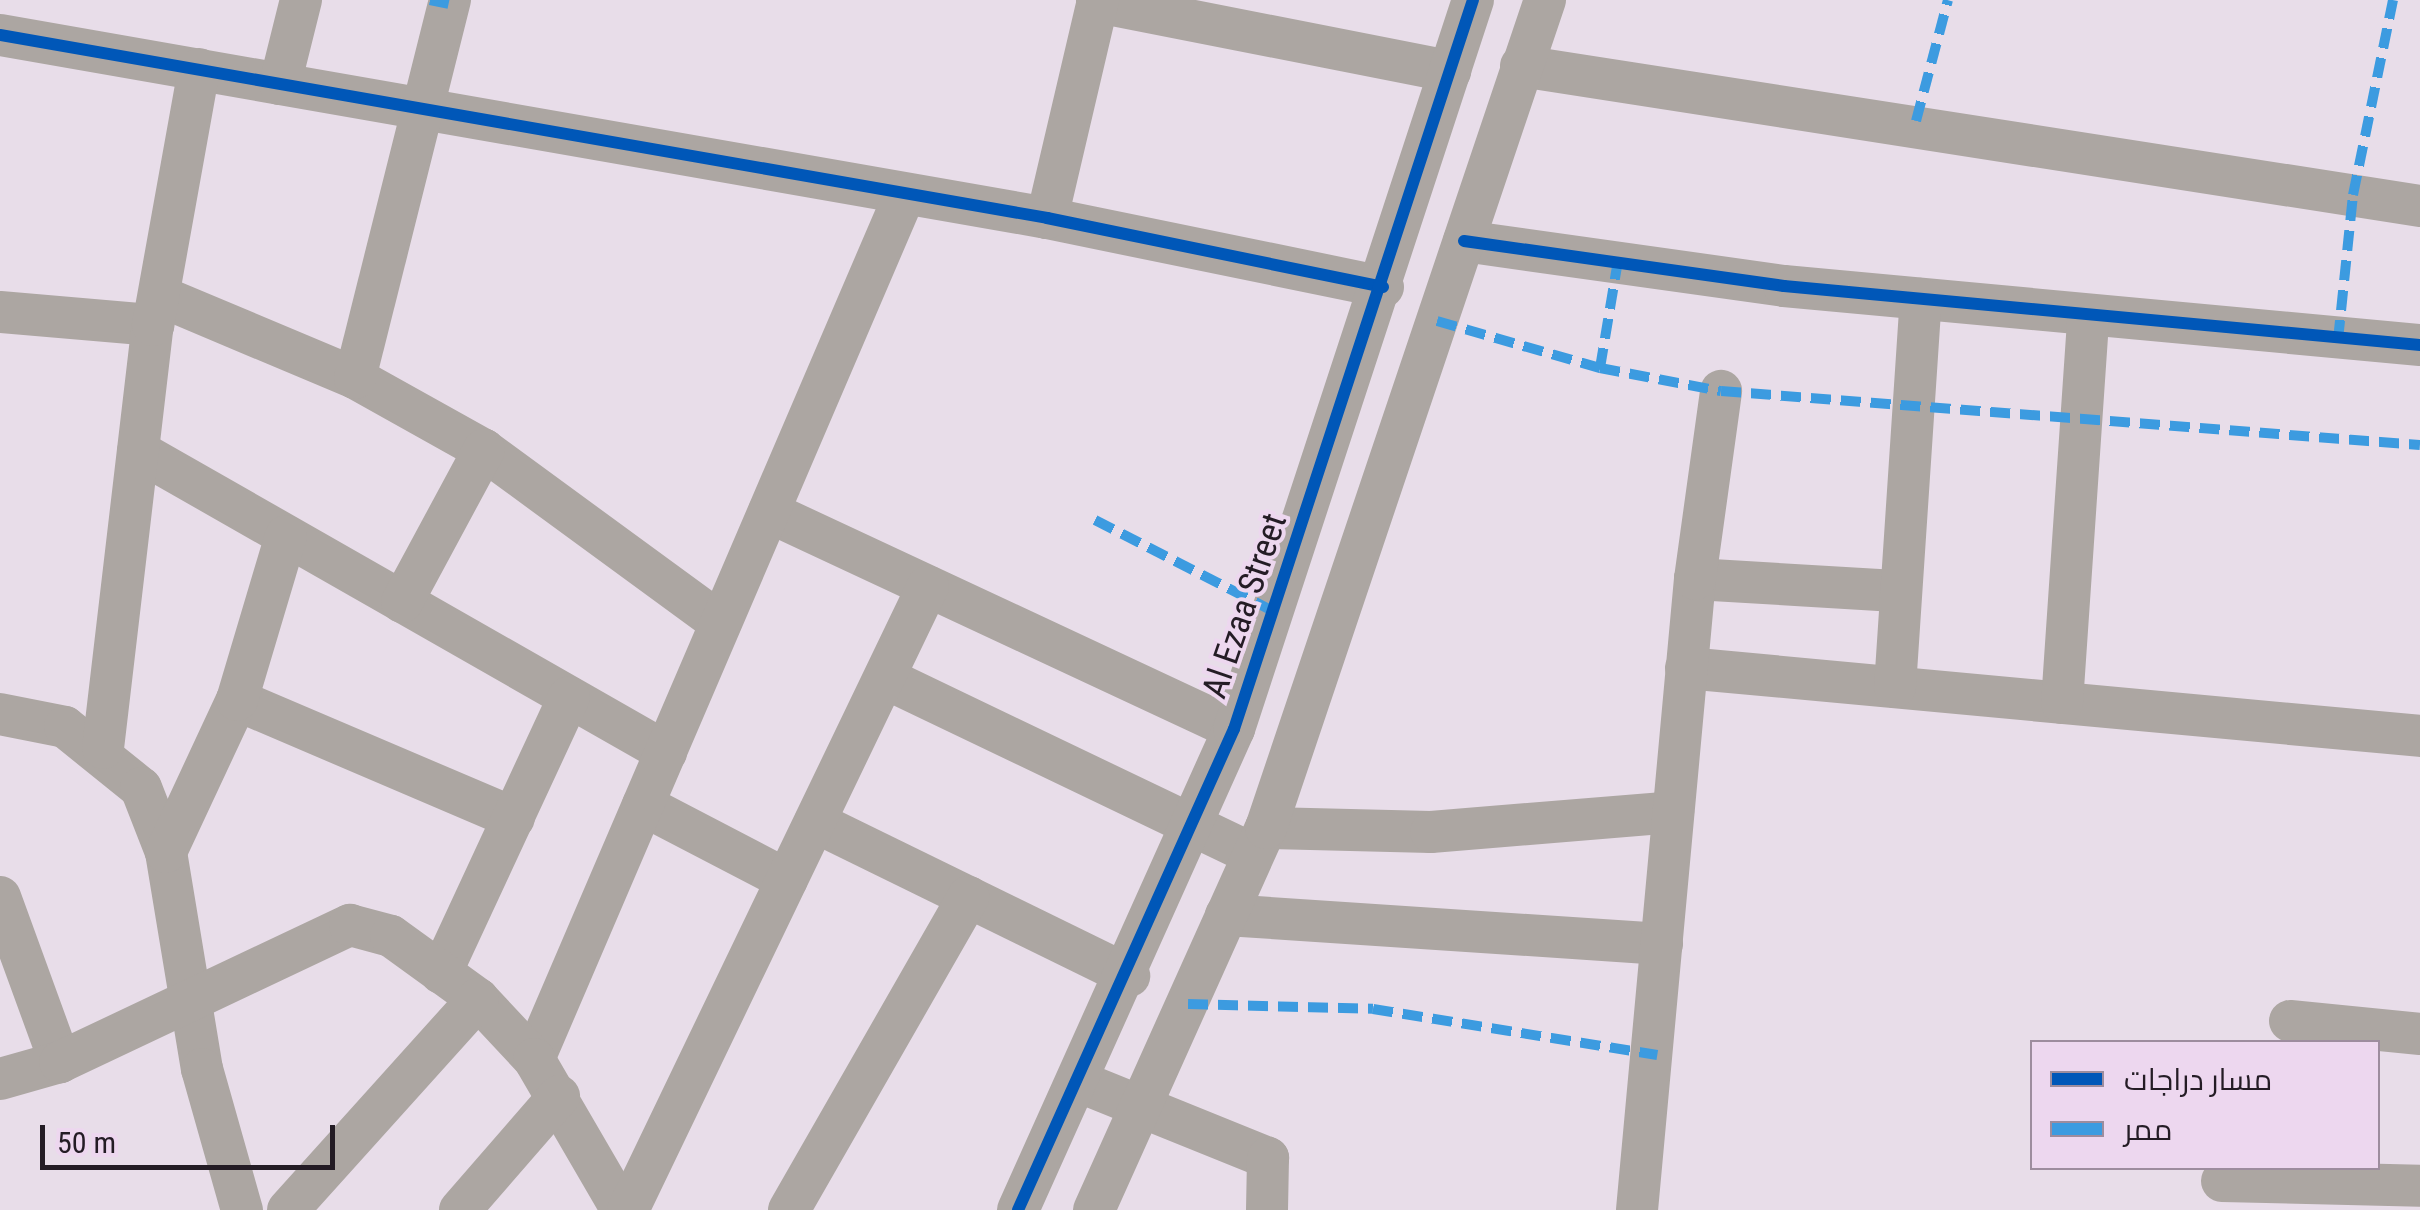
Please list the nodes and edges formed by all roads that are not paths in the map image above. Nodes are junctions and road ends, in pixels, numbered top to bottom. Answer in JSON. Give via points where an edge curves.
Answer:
{"nodes":[{"id":1,"x":300,"y":0,"type":"edge"},
{"id":2,"x":450,"y":0,"type":"edge"},
{"id":3,"x":1473,"y":0,"type":"edge"},
{"id":4,"x":1545,"y":0,"type":"edge"},
{"id":5,"x":1098,"y":1,"type":"edge"},
{"id":6,"x":0,"y":35,"type":"edge"},
{"id":7,"x":1521,"y":66,"type":"junction"},
{"id":8,"x":199,"y":70,"type":"junction"},
{"id":9,"x":1450,"y":71,"type":"junction"},
{"id":10,"x":280,"y":84,"type":"junction"},
{"id":11,"x":426,"y":109,"type":"junction"},
{"id":12,"x":905,"y":194,"type":"junction"},
{"id":13,"x":2420,"y":206,"type":"edge"},
{"id":14,"x":1048,"y":218,"type":"junction"},
{"id":15,"x":1464,"y":241,"type":"junction"},
{"id":16,"x":1382,"y":287,"type":"junction"},
{"id":17,"x":1921,"y":299,"type":"junction"},
{"id":18,"x":156,"y":310,"type":"junction"},
{"id":19,"x":0,"y":312,"type":"edge"},
{"id":20,"x":2088,"y":317,"type":"junction"},
{"id":21,"x":2420,"y":345,"type":"edge"},
{"id":22,"x":355,"y":378,"type":"junction"},
{"id":23,"x":1721,"y":391,"type":"dead end"},
{"id":24,"x":484,"y":450,"type":"junction"},
{"id":25,"x":138,"y":451,"type":"junction"},
{"id":26,"x":769,"y":512,"type":"junction"},
{"id":27,"x":286,"y":536,"type":"junction"},
{"id":28,"x":1694,"y":579,"type":"junction"},
{"id":29,"x":928,"y":586,"type":"junction"},
{"id":30,"x":1896,"y":591,"type":"junction"},
{"id":31,"x":402,"y":602,"type":"junction"},
{"id":32,"x":720,"y":623,"type":"junction"},
{"id":33,"x":1686,"y":668,"type":"junction"},
{"id":34,"x":884,"y":678,"type":"junction"},
{"id":35,"x":1895,"y":687,"type":"junction"},
{"id":36,"x":568,"y":697,"type":"junction"},
{"id":37,"x":237,"y":700,"type":"junction"},
{"id":38,"x":2062,"y":703,"type":"junction"},
{"id":39,"x":0,"y":714,"type":"edge"},
{"id":40,"x":1234,"y":729,"type":"junction"},
{"id":41,"x":2420,"y":736,"type":"edge"},
{"id":42,"x":103,"y":748,"type":"junction"},
{"id":43,"x":666,"y":752,"type":"junction"},
{"id":44,"x":643,"y":805,"type":"junction"},
{"id":45,"x":1673,"y":812,"type":"junction"},
{"id":46,"x":514,"y":818,"type":"junction"},
{"id":47,"x":815,"y":822,"type":"junction"},
{"id":48,"x":1190,"y":824,"type":"junction"},
{"id":49,"x":1259,"y":841,"type":"junction"},
{"id":50,"x":166,"y":852,"type":"junction"},
{"id":51,"x":787,"y":880,"type":"junction"},
{"id":52,"x":0,"y":897,"type":"edge"},
{"id":53,"x":968,"y":897,"type":"junction"},
{"id":54,"x":1226,"y":915,"type":"junction"},
{"id":55,"x":1662,"y":944,"type":"junction"},
{"id":56,"x":442,"y":974,"type":"junction"},
{"id":57,"x":1130,"y":976,"type":"junction"},
{"id":58,"x":478,"y":999,"type":"junction"},
{"id":59,"x":190,"y":1002,"type":"junction"},
{"id":60,"x":2290,"y":1021,"type":"dead end"},
{"id":61,"x":2420,"y":1034,"type":"edge"},
{"id":62,"x":534,"y":1059,"type":"junction"},
{"id":63,"x":60,"y":1062,"type":"junction"},
{"id":64,"x":0,"y":1079,"type":"edge"},
{"id":65,"x":1080,"y":1082,"type":"junction"},
{"id":66,"x":559,"y":1096,"type":"junction"},
{"id":67,"x":1137,"y":1109,"type":"junction"},
{"id":68,"x":2222,"y":1181,"type":"dead end"},
{"id":69,"x":2420,"y":1186,"type":"edge"},
{"id":70,"x":242,"y":1210,"type":"edge"},
{"id":71,"x":288,"y":1210,"type":"edge"},
{"id":72,"x":460,"y":1210,"type":"edge"},
{"id":73,"x":625,"y":1210,"type":"edge"},
{"id":74,"x":789,"y":1210,"type":"edge"},
{"id":75,"x":1018,"y":1210,"type":"edge"},
{"id":76,"x":1094,"y":1210,"type":"edge"},
{"id":77,"x":1267,"y":1210,"type":"edge"},
{"id":78,"x":1636,"y":1210,"type":"edge"}],
"edges":[{"from":1,"to":10,"type":"street"},
{"from":2,"to":11,"type":"street"},
{"from":3,"to":9,"type":"street","name":"Al Ezaa Street"},
{"from":4,"to":7,"type":"street"},
{"from":5,"to":9,"type":"street"},
{"from":5,"to":14,"type":"street"},
{"from":6,"to":8,"type":"street"},
{"from":7,"to":13,"type":"street"},
{"from":7,"to":15,"type":"street"},
{"from":8,"to":10,"type":"street"},
{"from":8,"to":18,"type":"street"},
{"from":9,"to":16,"type":"street","name":"Al Ezaa Street"},
{"from":10,"to":11,"type":"street"},
{"from":11,"to":12,"type":"street"},
{"from":11,"to":22,"type":"street"},
{"from":12,"to":14,"type":"street"},
{"from":12,"to":26,"type":"street"},
{"from":14,"to":16,"type":"street"},
{"from":15,"to":17,"type":"street"},
{"from":15,"to":49,"type":"street"},
{"from":16,"to":40,"type":"street","name":"Al Ezaa Street"},
{"from":17,"to":20,"type":"street"},
{"from":17,"to":30,"type":"street"},
{"from":18,"to":19,"type":"street"},
{"from":18,"to":22,"type":"street"},
{"from":18,"to":25,"type":"street"},
{"from":20,"to":21,"type":"street"},
{"from":20,"to":38,"type":"street"},
{"from":22,"to":24,"type":"street"},
{"from":23,"to":28,"type":"street"},
{"from":24,"to":31,"type":"street"},
{"from":24,"to":32,"type":"street"},
{"from":25,"to":27,"type":"street"},
{"from":25,"to":42,"type":"street"},
{"from":26,"to":29,"type":"street"},
{"from":26,"to":32,"type":"street"},
{"from":27,"to":31,"type":"street"},
{"from":27,"to":37,"type":"street"},
{"from":28,"to":30,"type":"street"},
{"from":28,"to":33,"type":"street"},
{"from":29,"to":34,"type":"street"},
{"from":29,"to":40,"type":"street"},
{"from":30,"to":35,"type":"street"},
{"from":31,"to":36,"type":"street"},
{"from":32,"to":43,"type":"street"},
{"from":33,"to":35,"type":"street"},
{"from":33,"to":45,"type":"street"},
{"from":34,"to":47,"type":"street"},
{"from":34,"to":48,"type":"street"},
{"from":35,"to":38,"type":"street"},
{"from":36,"to":43,"type":"street"},
{"from":36,"to":46,"type":"street"},
{"from":37,"to":46,"type":"street"},
{"from":37,"to":50,"type":"street"},
{"from":38,"to":41,"type":"street"},
{"from":39,"to":42,"type":"street","via":[[65,727]]},
{"from":40,"to":48,"type":"street","name":"Al Ezaa Street"},
{"from":42,"to":50,"type":"street","via":[[142,788]]},
{"from":43,"to":44,"type":"street"},
{"from":44,"to":51,"type":"street"},
{"from":44,"to":62,"type":"street"},
{"from":45,"to":49,"type":"street"},
{"from":45,"to":55,"type":"street"},
{"from":46,"to":56,"type":"street"},
{"from":47,"to":51,"type":"street"},
{"from":47,"to":53,"type":"street"},
{"from":48,"to":49,"type":"street"},
{"from":48,"to":57,"type":"street","name":"Al Ezaa Street"},
{"from":49,"to":54,"type":"street"},
{"from":50,"to":59,"type":"street"},
{"from":51,"to":73,"type":"street"},
{"from":52,"to":63,"type":"street"},
{"from":53,"to":57,"type":"street"},
{"from":53,"to":74,"type":"street"},
{"from":54,"to":55,"type":"street"},
{"from":54,"to":67,"type":"street"},
{"from":55,"to":78,"type":"street"},
{"from":56,"to":58,"type":"street"},
{"from":56,"to":59,"type":"street","via":[[391,936],[350,925],[288,947]]},
{"from":57,"to":65,"type":"street","name":"Al Ezaa Street"},
{"from":58,"to":62,"type":"street"},
{"from":58,"to":71,"type":"street"},
{"from":59,"to":63,"type":"street"},
{"from":59,"to":70,"type":"street"},
{"from":60,"to":61,"type":"street"},
{"from":62,"to":66,"type":"street"},
{"from":63,"to":64,"type":"street"},
{"from":65,"to":67,"type":"street"},
{"from":65,"to":75,"type":"street","name":"Al Ezaa Street"},
{"from":66,"to":72,"type":"street"},
{"from":66,"to":73,"type":"street"},
{"from":67,"to":76,"type":"street"},
{"from":67,"to":77,"type":"street","via":[[1268,1158]]},
{"from":68,"to":69,"type":"street"}]}
